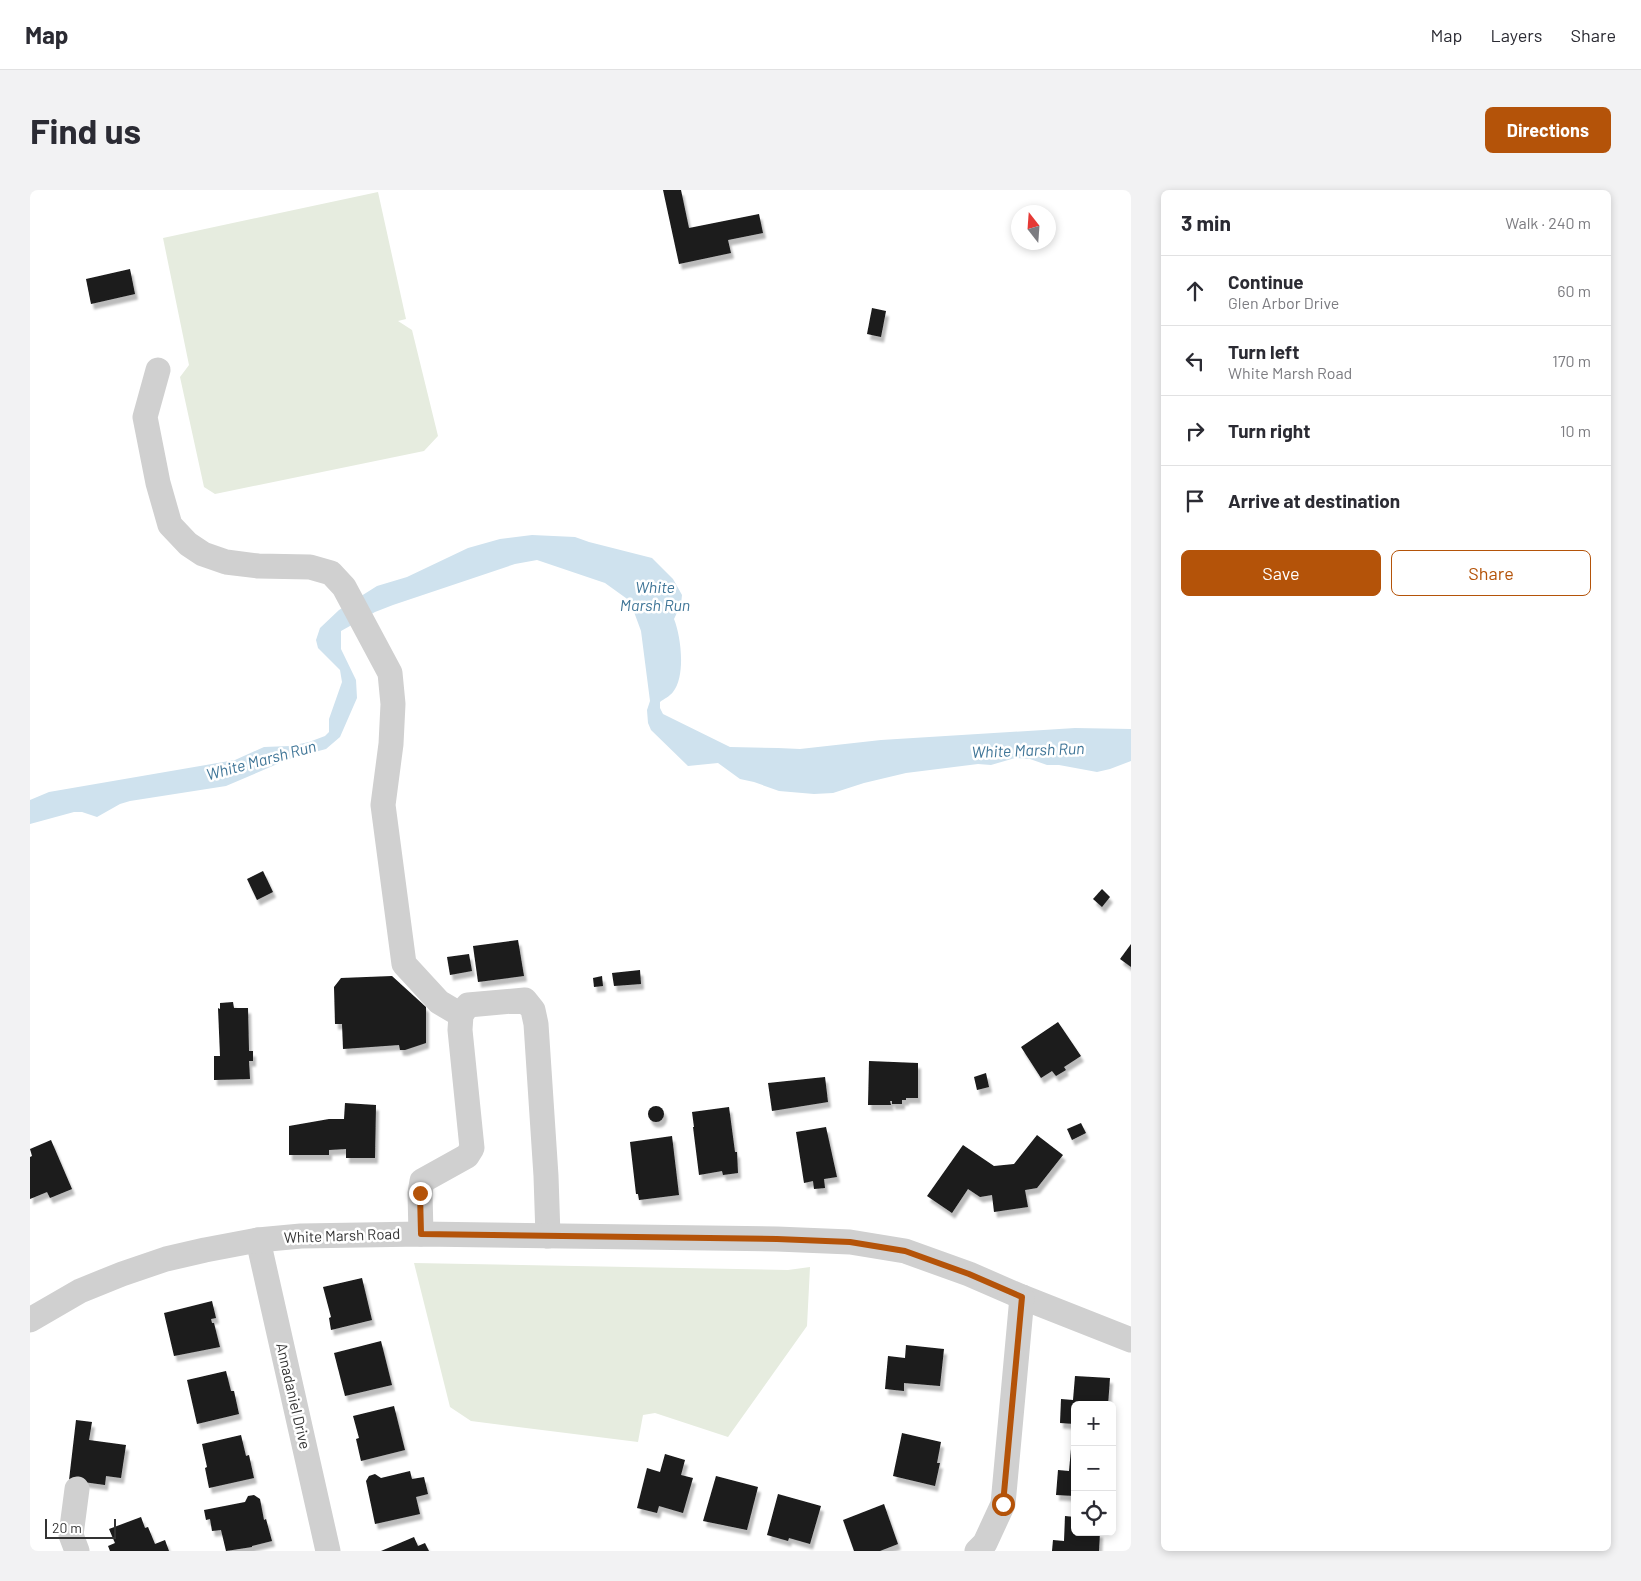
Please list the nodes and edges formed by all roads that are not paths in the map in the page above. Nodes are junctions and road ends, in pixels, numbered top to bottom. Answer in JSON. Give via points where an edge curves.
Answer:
{"nodes":[{"id":1,"x":158,"y":370,"type":"dead end"},
{"id":2,"x":461,"y":1015,"type":"junction"},
{"id":3,"x":421,"y":1234,"type":"junction"},
{"id":4,"x":548,"y":1236,"type":"junction"},
{"id":5,"x":258,"y":1240,"type":"junction"},
{"id":6,"x":1022,"y":1297,"type":"junction"},
{"id":7,"x":30,"y":1320,"type":"edge"},
{"id":8,"x":1131,"y":1340,"type":"edge"},
{"id":9,"x":77,"y":1490,"type":"dead end"},
{"id":10,"x":77,"y":1551,"type":"edge"},
{"id":11,"x":328,"y":1551,"type":"edge"},
{"id":12,"x":977,"y":1551,"type":"edge"}],
"edges":[{"from":1,"to":2,"type":"street","via":[[145,417],[170,525],[203,554],[226,562],[310,567],[331,573],[344,587],[390,673],[393,704],[391,744],[383,805],[404,964],[439,1002]]},
{"from":2,"to":3,"type":"street","via":[[472,1148],[467,1156],[422,1181]]},
{"from":2,"to":4,"type":"street","via":[[468,1005],[525,1000],[533,1010]]},
{"from":3,"to":4,"type":"street","name":"White Marsh Road"},
{"from":3,"to":5,"type":"street","name":"White Marsh Road"},
{"from":4,"to":6,"type":"street","name":"White Marsh Road","via":[[850,1242],[905,1251]]},
{"from":5,"to":7,"type":"street","name":"White Marsh Road","via":[[205,1250],[122,1274],[80,1292]]},
{"from":5,"to":11,"type":"street","name":"Annadaniel Drive"},
{"from":6,"to":8,"type":"street","name":"White Marsh Road"},
{"from":6,"to":12,"type":"street","via":[[1003,1504],[985,1543]]},
{"from":9,"to":10,"type":"street","via":[[71,1535]]}]}
